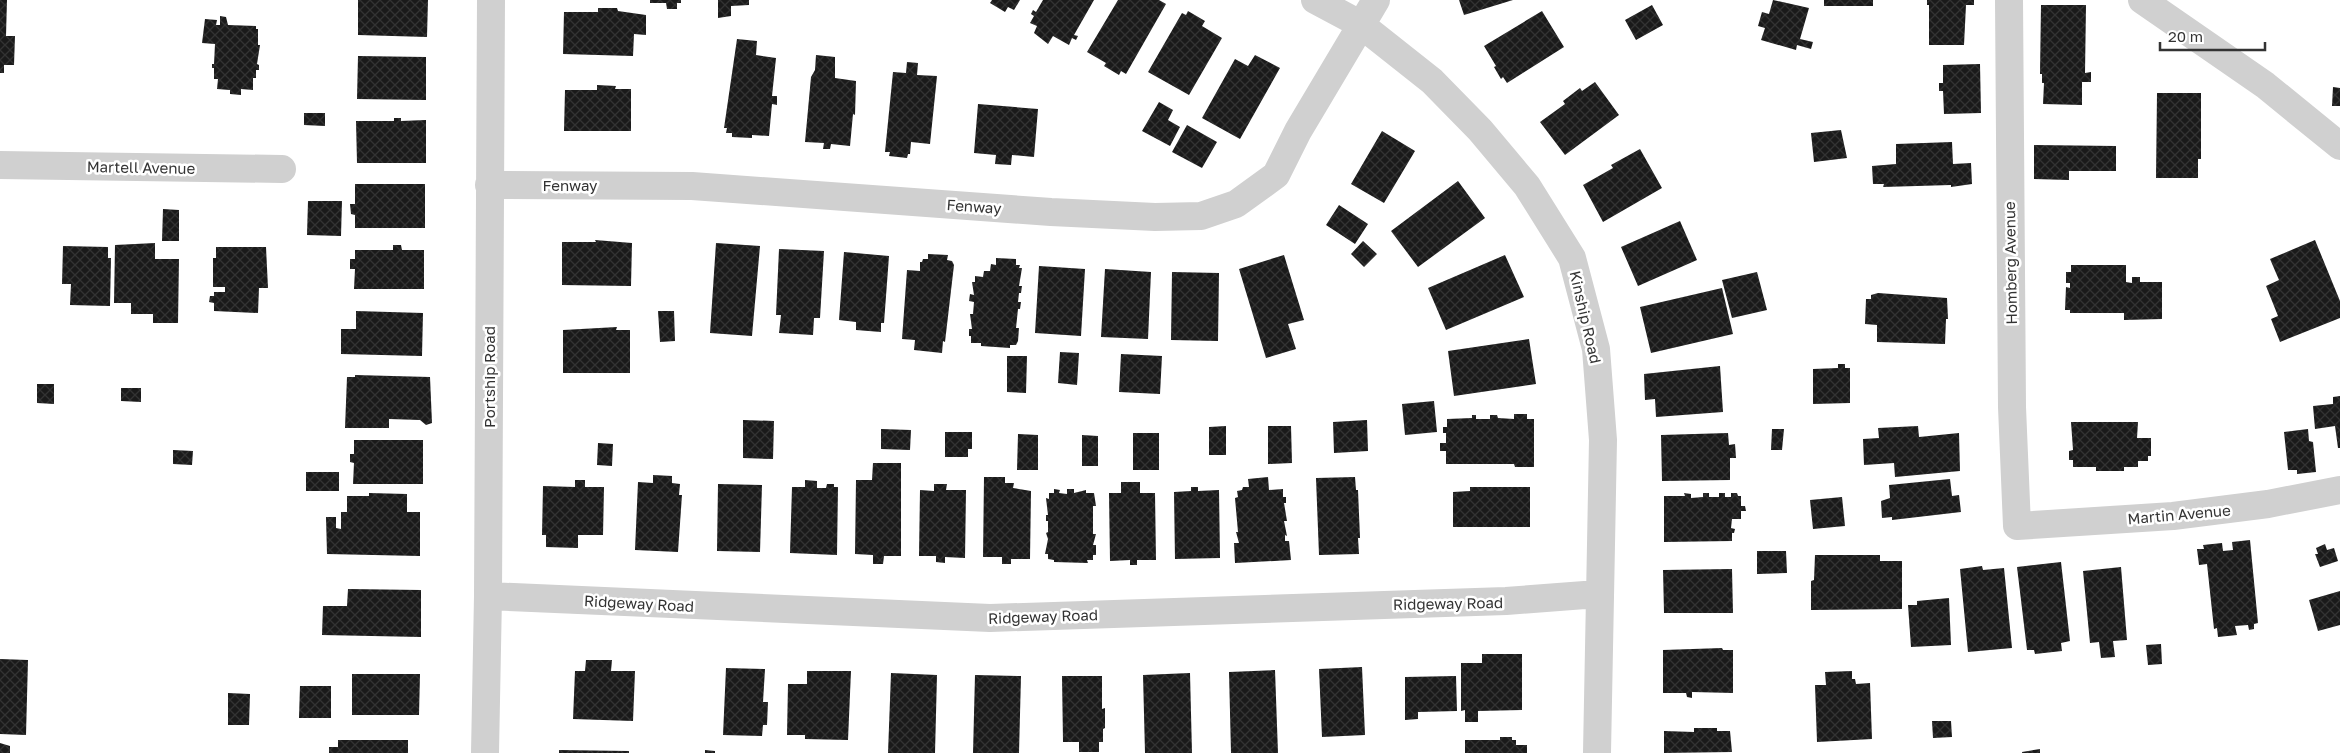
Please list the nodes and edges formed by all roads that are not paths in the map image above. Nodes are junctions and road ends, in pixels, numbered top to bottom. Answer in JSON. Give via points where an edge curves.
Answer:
{"nodes":[{"id":1,"x":491,"y":0,"type":"edge"},
{"id":2,"x":1315,"y":0,"type":"edge"},
{"id":3,"x":1376,"y":0,"type":"edge"},
{"id":4,"x":2009,"y":0,"type":"edge"},
{"id":5,"x":2142,"y":0,"type":"edge"},
{"id":6,"x":1360,"y":24,"type":"junction"},
{"id":7,"x":2340,"y":146,"type":"edge"},
{"id":8,"x":0,"y":165,"type":"edge"},
{"id":9,"x":282,"y":169,"type":"dead end"},
{"id":10,"x":489,"y":185,"type":"junction"},
{"id":11,"x":2340,"y":490,"type":"edge"},
{"id":12,"x":2017,"y":526,"type":"joint"},
{"id":13,"x":1598,"y":594,"type":"junction"},
{"id":14,"x":488,"y":596,"type":"junction"},
{"id":15,"x":485,"y":753,"type":"edge"},
{"id":16,"x":1597,"y":753,"type":"edge"}],
"edges":[{"from":1,"to":10,"type":"street","name":"Portship Road"},
{"from":2,"to":6,"type":"street","name":"Kinship Road"},
{"from":3,"to":6,"type":"street"},
{"from":4,"to":12,"type":"street","name":"Homberg Avenue","via":[[2012,407]]},
{"from":5,"to":7,"type":"street","via":[[2265,85]]},
{"from":6,"to":10,"type":"street","name":"Fenway","via":[[1276,175],[1236,204],[1201,216],[1052,212],[692,186]]},
{"from":6,"to":13,"type":"street","name":"Kinship Road","via":[[1432,81],[1480,130],[1527,186],[1572,258],[1596,349],[1602,395]]},
{"from":8,"to":9,"type":"street","name":"Martell Avenue"},
{"from":10,"to":14,"type":"street","name":"Portship Road"},
{"from":11,"to":12,"type":"street","name":"Martin Avenue","via":[[2268,504],[2173,516]]},
{"from":13,"to":14,"type":"street","name":"Ridgeway Road","via":[[1506,601],[990,618]]},
{"from":13,"to":16,"type":"street","name":"Kinship Road"},
{"from":14,"to":15,"type":"street","name":"Portship Road"}]}
